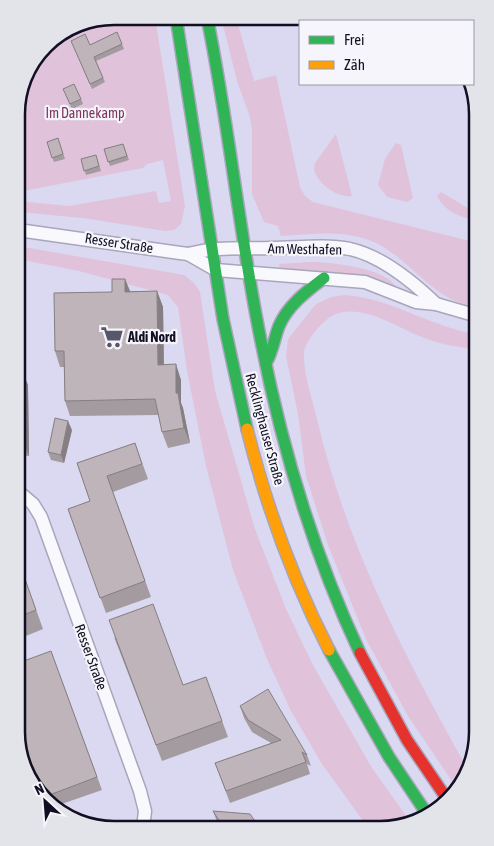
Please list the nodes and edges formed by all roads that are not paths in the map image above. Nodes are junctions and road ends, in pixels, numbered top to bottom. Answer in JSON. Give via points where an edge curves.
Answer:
{"nodes":[{"id":1,"x":177,"y":25,"type":"edge"},
{"id":2,"x":209,"y":25,"type":"edge"},
{"id":3,"x":25,"y":231,"type":"edge"},
{"id":4,"x":213,"y":248,"type":"junction"},
{"id":5,"x":245,"y":248,"type":"junction"},
{"id":6,"x":188,"y":254,"type":"junction"},
{"id":7,"x":216,"y":270,"type":"junction"},
{"id":8,"x":248,"y":274,"type":"junction"},
{"id":9,"x":324,"y":278,"type":"junction"},
{"id":10,"x":436,"y":304,"type":"junction"},
{"id":11,"x":469,"y":314,"type":"edge"},
{"id":12,"x":266,"y":363,"type":"junction"},
{"id":13,"x":25,"y":496,"type":"edge"},
{"id":14,"x":444,"y":794,"type":"edge"},
{"id":15,"x":424,"y":809,"type":"edge"},
{"id":16,"x":144,"y":821,"type":"edge"}],
"edges":[{"from":1,"to":4,"type":"main road","name":"Recklinghauser Straße"},
{"from":2,"to":5,"type":"main road","name":"Recklinghauser Straße"},
{"from":3,"to":6,"type":"street","name":"Resser Straße"},
{"from":4,"to":5,"type":"street","name":"Am Westhafen"},
{"from":4,"to":6,"type":"street","name":"Am Westhafen"},
{"from":4,"to":7,"type":"main road","name":"Recklinghauser Straße"},
{"from":5,"to":8,"type":"main road","name":"Recklinghauser Straße"},
{"from":5,"to":10,"type":"street","name":"Am Westhafen","via":[[351,249],[385,264],[421,289]]},
{"from":6,"to":7,"type":"street","name":"Resser Straße"},
{"from":7,"to":8,"type":"street","name":"Am Westhafen"},
{"from":7,"to":15,"type":"main road","name":"Recklinghauser Straße","via":[[245,419],[291,567],[346,685],[378,741]]},
{"from":8,"to":9,"type":"street","name":"Am Westhafen"},
{"from":8,"to":12,"type":"main road","name":"Recklinghauser Straße"},
{"from":9,"to":10,"type":"street","name":"Am Westhafen","via":[[365,282],[416,302]]},
{"from":9,"to":12,"type":"main road","via":[[293,303],[280,325],[275,348]]},
{"from":10,"to":11,"type":"street","name":"Am Westhafen"},
{"from":12,"to":14,"type":"main road","name":"Recklinghauser Straße","via":[[305,515],[343,620],[382,699]]},
{"from":13,"to":16,"type":"street","name":"Resser Straße","via":[[34,504],[46,531],[140,792]]}]}
